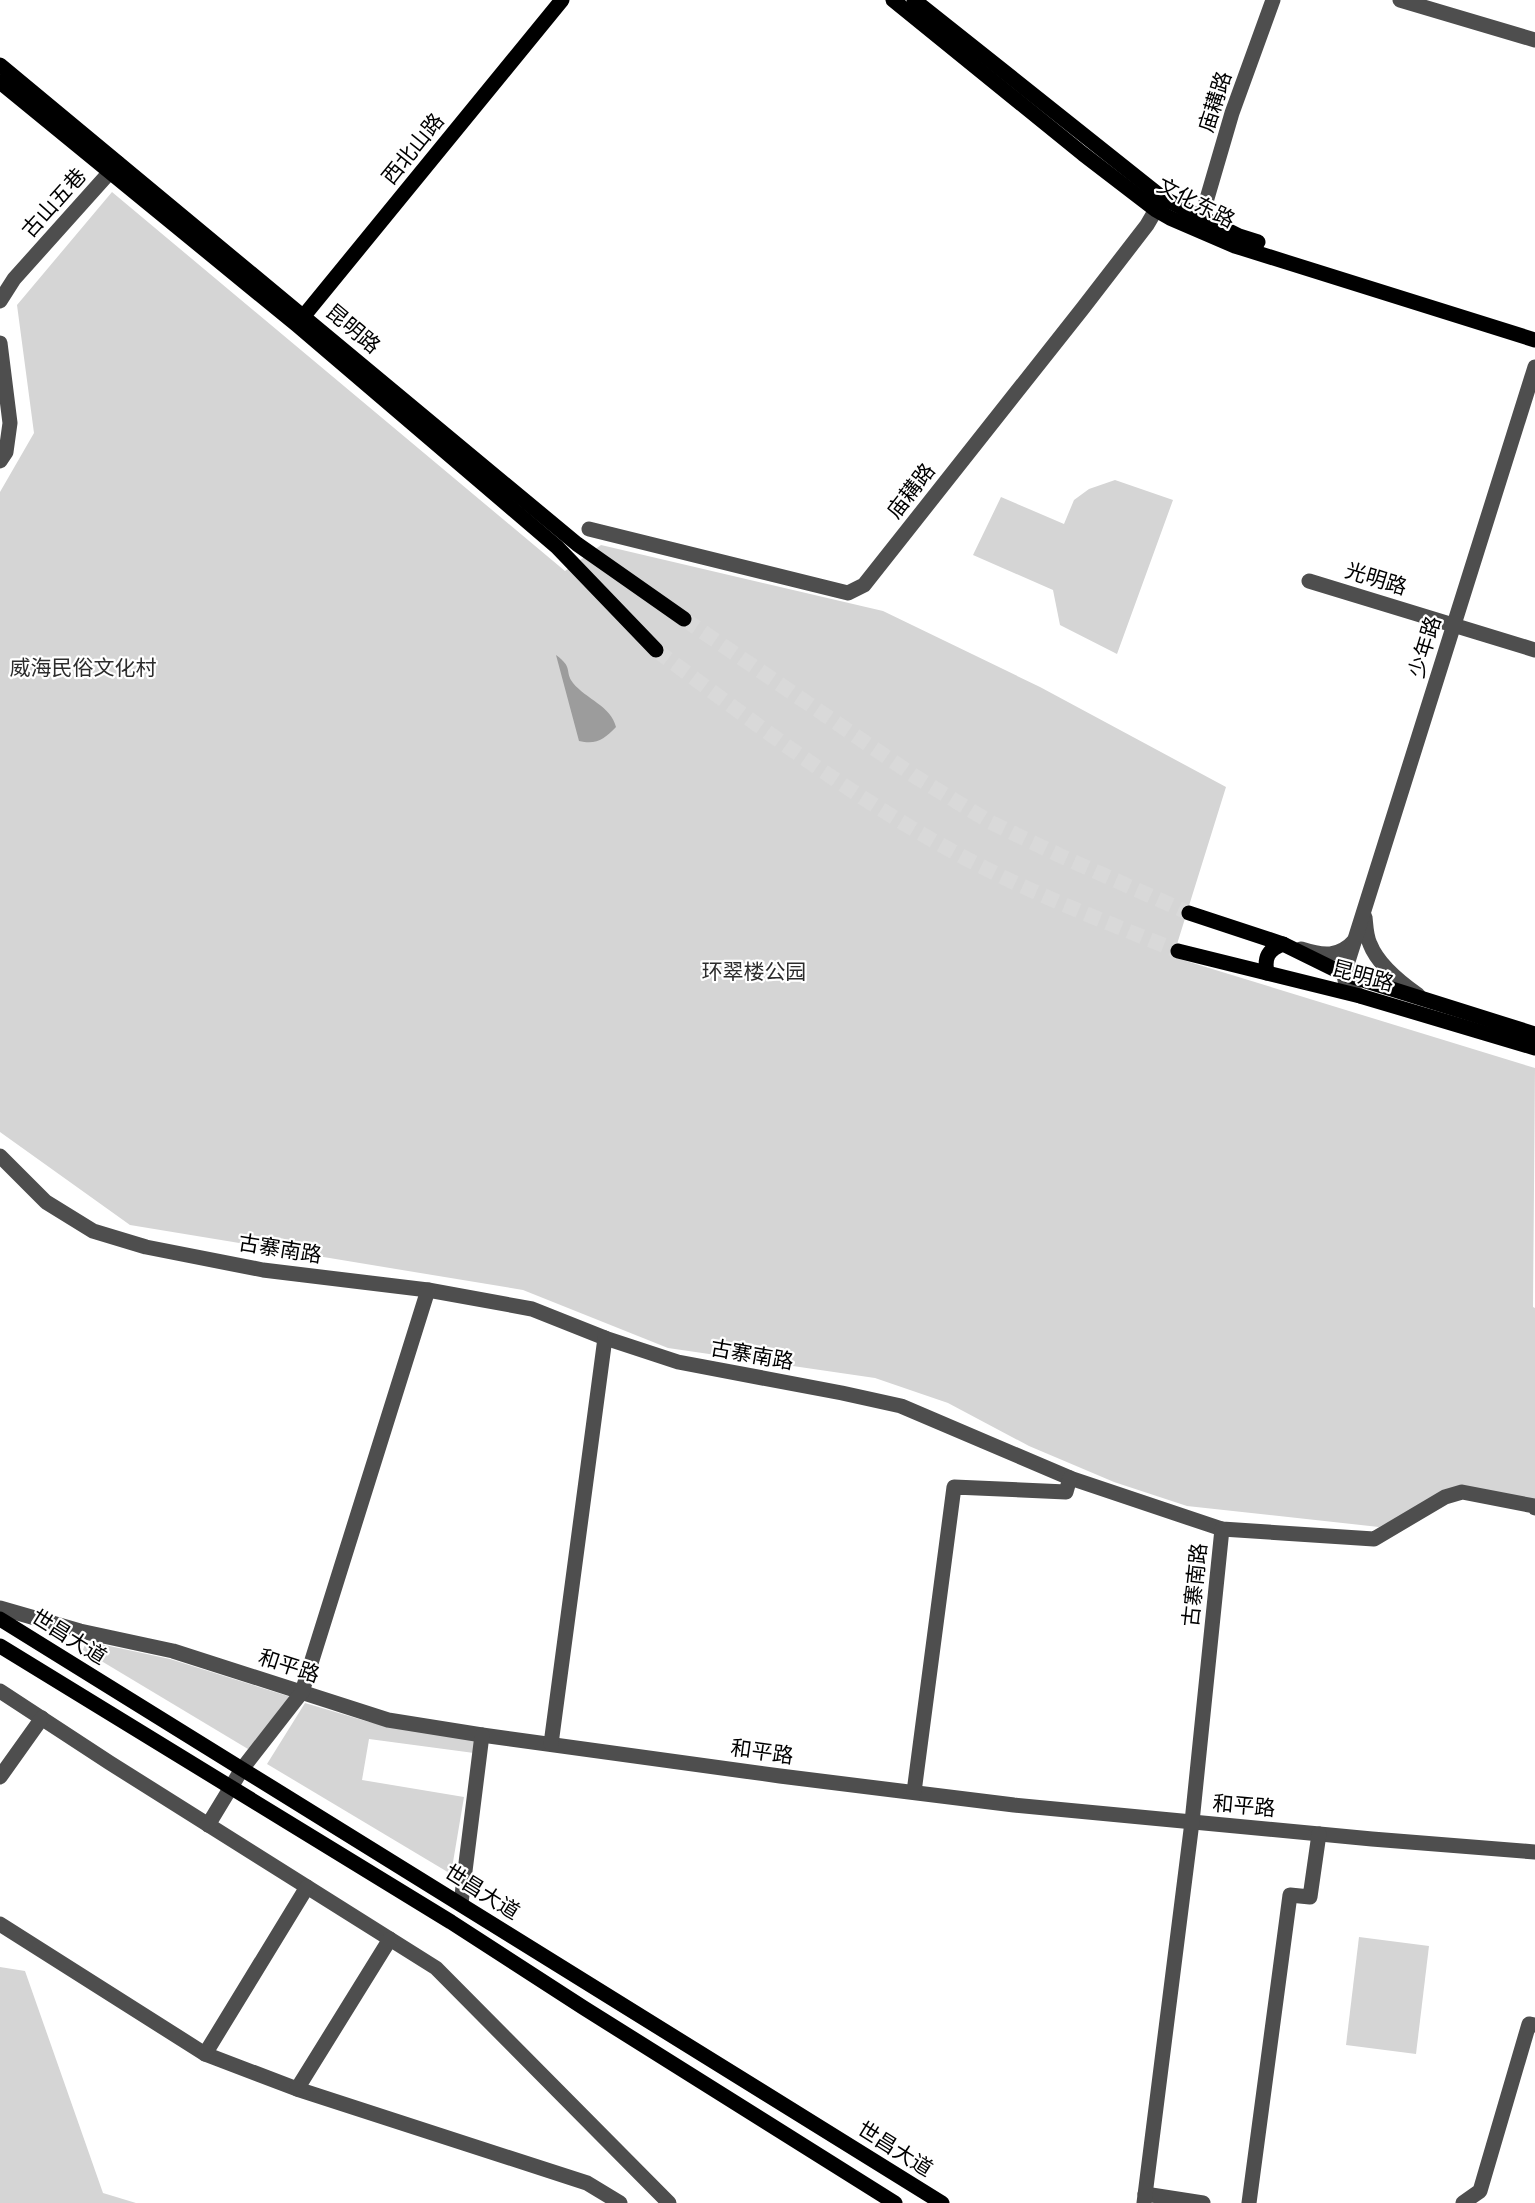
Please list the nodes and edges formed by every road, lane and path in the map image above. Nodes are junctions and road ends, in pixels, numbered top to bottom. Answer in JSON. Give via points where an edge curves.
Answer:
{"nodes":[{"id":1,"x":562,"y":0,"type":"edge"},
{"id":2,"x":892,"y":0,"type":"edge"},
{"id":3,"x":914,"y":0,"type":"edge"},
{"id":4,"x":1273,"y":0,"type":"edge"},
{"id":5,"x":1400,"y":0,"type":"edge"},
{"id":6,"x":1535,"y":40,"type":"edge"},
{"id":7,"x":0,"y":65,"type":"edge"},
{"id":8,"x":0,"y":82,"type":"edge"},
{"id":9,"x":114,"y":167,"type":"junction"},
{"id":10,"x":1159,"y":204,"type":"junction"},
{"id":11,"x":1201,"y":219,"type":"junction"},
{"id":12,"x":0,"y":301,"type":"edge"},
{"id":13,"x":300,"y":320,"type":"junction"},
{"id":14,"x":1535,"y":330,"type":"edge"},
{"id":15,"x":1535,"y":340,"type":"edge"},
{"id":16,"x":0,"y":343,"type":"edge"},
{"id":17,"x":1535,"y":367,"type":"edge"},
{"id":18,"x":0,"y":461,"type":"edge"},
{"id":19,"x":589,"y":529,"type":"dead end"},
{"id":20,"x":1309,"y":581,"type":"dead end"},
{"id":21,"x":684,"y":619,"type":"tunnel mouth"},
{"id":22,"x":1454,"y":625,"type":"junction"},
{"id":23,"x":656,"y":650,"type":"tunnel mouth"},
{"id":24,"x":1535,"y":650,"type":"edge"},
{"id":25,"x":1364,"y":910,"type":"junction"},
{"id":26,"x":1190,"y":913,"type":"tunnel mouth"},
{"id":27,"x":1355,"y":940,"type":"junction"},
{"id":28,"x":1283,"y":944,"type":"junction"},
{"id":29,"x":1178,"y":951,"type":"tunnel mouth"},
{"id":30,"x":1267,"y":974,"type":"junction"},
{"id":31,"x":1344,"y":974,"type":"junction"},
{"id":32,"x":1360,"y":996,"type":"junction"},
{"id":33,"x":1428,"y":1001,"type":"junction"},
{"id":34,"x":1535,"y":1034,"type":"edge"},
{"id":35,"x":1535,"y":1048,"type":"edge"},
{"id":36,"x":0,"y":1156,"type":"edge"},
{"id":37,"x":428,"y":1290,"type":"junction"},
{"id":38,"x":605,"y":1338,"type":"junction"},
{"id":39,"x":1070,"y":1478,"type":"junction"},
{"id":40,"x":1535,"y":1508,"type":"edge"},
{"id":41,"x":1222,"y":1529,"type":"junction"},
{"id":42,"x":0,"y":1608,"type":"edge"},
{"id":43,"x":0,"y":1619,"type":"edge"},
{"id":44,"x":0,"y":1646,"type":"edge"},
{"id":45,"x":0,"y":1691,"type":"edge"},
{"id":46,"x":302,"y":1692,"type":"junction"},
{"id":47,"x":42,"y":1718,"type":"junction"},
{"id":48,"x":482,"y":1735,"type":"junction"},
{"id":49,"x":551,"y":1744,"type":"junction"},
{"id":50,"x":242,"y":1769,"type":"junction"},
{"id":51,"x":0,"y":1777,"type":"edge"},
{"id":52,"x":230,"y":1788,"type":"junction"},
{"id":53,"x":914,"y":1792,"type":"junction"},
{"id":54,"x":1192,"y":1822,"type":"junction"},
{"id":55,"x":208,"y":1825,"type":"junction"},
{"id":56,"x":1319,"y":1834,"type":"junction"},
{"id":57,"x":1535,"y":1852,"type":"edge"},
{"id":58,"x":307,"y":1887,"type":"junction"},
{"id":59,"x":461,"y":1903,"type":"junction"},
{"id":60,"x":0,"y":1924,"type":"edge"},
{"id":61,"x":390,"y":1939,"type":"junction"},
{"id":62,"x":1535,"y":2025,"type":"edge"},
{"id":63,"x":204,"y":2054,"type":"junction"},
{"id":64,"x":297,"y":2089,"type":"junction"},
{"id":65,"x":1145,"y":2199,"type":"edge"},
{"id":66,"x":620,"y":2203,"type":"edge"},
{"id":67,"x":669,"y":2203,"type":"edge"},
{"id":68,"x":895,"y":2203,"type":"edge"},
{"id":69,"x":942,"y":2203,"type":"edge"},
{"id":70,"x":1203,"y":2203,"type":"edge"},
{"id":71,"x":1249,"y":2203,"type":"edge"},
{"id":72,"x":1462,"y":2203,"type":"edge"}],
"edges":[{"from":1,"to":13,"type":"main road","name":"西北山路"},
{"from":2,"to":10,"type":"main road","name":"文化东路","via":[[1058,134]]},
{"from":3,"to":10,"type":"main road"},
{"from":4,"to":11,"type":"street","name":"庙耩路","via":[[1232,113]]},
{"from":5,"to":6,"type":"street"},
{"from":7,"to":9,"type":"main road","name":"昆明路"},
{"from":8,"to":9,"type":"main road","name":"昆明路"},
{"from":9,"to":12,"type":"street","name":"古山五巷","via":[[14,279]]},
{"from":9,"to":13,"type":"main road","name":"昆明路"},
{"from":10,"to":11,"type":"main road"},
{"from":10,"to":15,"type":"main road","name":"文化东路","via":[[1198,231],[1235,246]]},
{"from":10,"to":19,"type":"street","name":"庙耩路","via":[[1083,308],[864,585],[848,593]]},
{"from":11,"to":14,"type":"main road","via":[[1239,236]]},
{"from":13,"to":21,"type":"main road","name":"昆明路","via":[[577,544]]},
{"from":13,"to":23,"type":"main road","name":"昆明路","via":[[567,556]]},
{"from":16,"to":18,"type":"street","via":[[10,423],[6,452]]},
{"from":17,"to":22,"type":"street","name":"少年路"},
{"from":20,"to":22,"type":"street","name":"光明路"},
{"from":22,"to":24,"type":"street","name":"光明路"},
{"from":22,"to":25,"type":"street","name":"少年路"},
{"from":25,"to":27,"type":"street","name":"少年路"},
{"from":25,"to":33,"type":"street","via":[[1370,946],[1403,985]]},
{"from":26,"to":28,"type":"main road","name":"昆明路"},
{"from":27,"to":28,"type":"street","via":[[1346,950],[1331,954]]},
{"from":27,"to":31,"type":"street","name":"少年路"},
{"from":28,"to":30,"type":"main road","via":[[1266,957]]},
{"from":28,"to":31,"type":"main road","name":"昆明路"},
{"from":29,"to":30,"type":"main road","name":"昆明路"},
{"from":30,"to":32,"type":"main road","name":"昆明路"},
{"from":31,"to":32,"type":"street","via":[[1346,986]]},
{"from":31,"to":33,"type":"main road","name":"昆明路"},
{"from":32,"to":35,"type":"main road","name":"昆明路"},
{"from":33,"to":34,"type":"main road","name":"昆明路"},
{"from":36,"to":37,"type":"street","name":"古寨南路","via":[[46,1202],[93,1232],[146,1247],[263,1270]]},
{"from":37,"to":38,"type":"street","name":"古寨南路","via":[[532,1309]]},
{"from":37,"to":46,"type":"street"},
{"from":38,"to":39,"type":"street","name":"古寨南路","via":[[678,1362],[901,1406]]},
{"from":38,"to":49,"type":"street"},
{"from":39,"to":41,"type":"street","name":"古寨南路"},
{"from":39,"to":53,"type":"street","via":[[1066,1491],[954,1487]]},
{"from":40,"to":41,"type":"street","via":[[1462,1492],[1445,1497],[1374,1539]]},
{"from":41,"to":54,"type":"street","name":"古寨南路"},
{"from":42,"to":46,"type":"street","name":"和平路","via":[[172,1651]]},
{"from":43,"to":50,"type":"main road","name":"世昌大道"},
{"from":44,"to":52,"type":"main road","name":"世昌大道"},
{"from":45,"to":47,"type":"street"},
{"from":46,"to":48,"type":"street","name":"和平路","via":[[388,1720]]},
{"from":46,"to":50,"type":"street"},
{"from":47,"to":51,"type":"street"},
{"from":47,"to":55,"type":"street"},
{"from":48,"to":49,"type":"street","name":"和平路"},
{"from":48,"to":59,"type":"street"},
{"from":49,"to":53,"type":"street","name":"和平路"},
{"from":50,"to":52,"type":"street"},
{"from":50,"to":59,"type":"main road","name":"世昌大道"},
{"from":52,"to":55,"type":"street"},
{"from":52,"to":68,"type":"main road","name":"世昌大道","via":[[451,1922]]},
{"from":53,"to":54,"type":"street","name":"和平路"},
{"from":54,"to":56,"type":"street","name":"和平路"},
{"from":54,"to":65,"type":"street","name":"古寨南路"},
{"from":55,"to":58,"type":"street"},
{"from":56,"to":57,"type":"street","name":"和平路"},
{"from":56,"to":71,"type":"street","via":[[1310,1897],[1290,1895]]},
{"from":58,"to":61,"type":"street"},
{"from":58,"to":63,"type":"street"},
{"from":59,"to":69,"type":"main road","name":"世昌大道"},
{"from":60,"to":63,"type":"street"},
{"from":61,"to":64,"type":"street"},
{"from":61,"to":67,"type":"street","via":[[436,1968]]},
{"from":62,"to":72,"type":"street","via":[[1529,2024],[1480,2191]]},
{"from":63,"to":64,"type":"street"},
{"from":64,"to":66,"type":"street","via":[[587,2183]]},
{"from":65,"to":70,"type":"street"}]}
